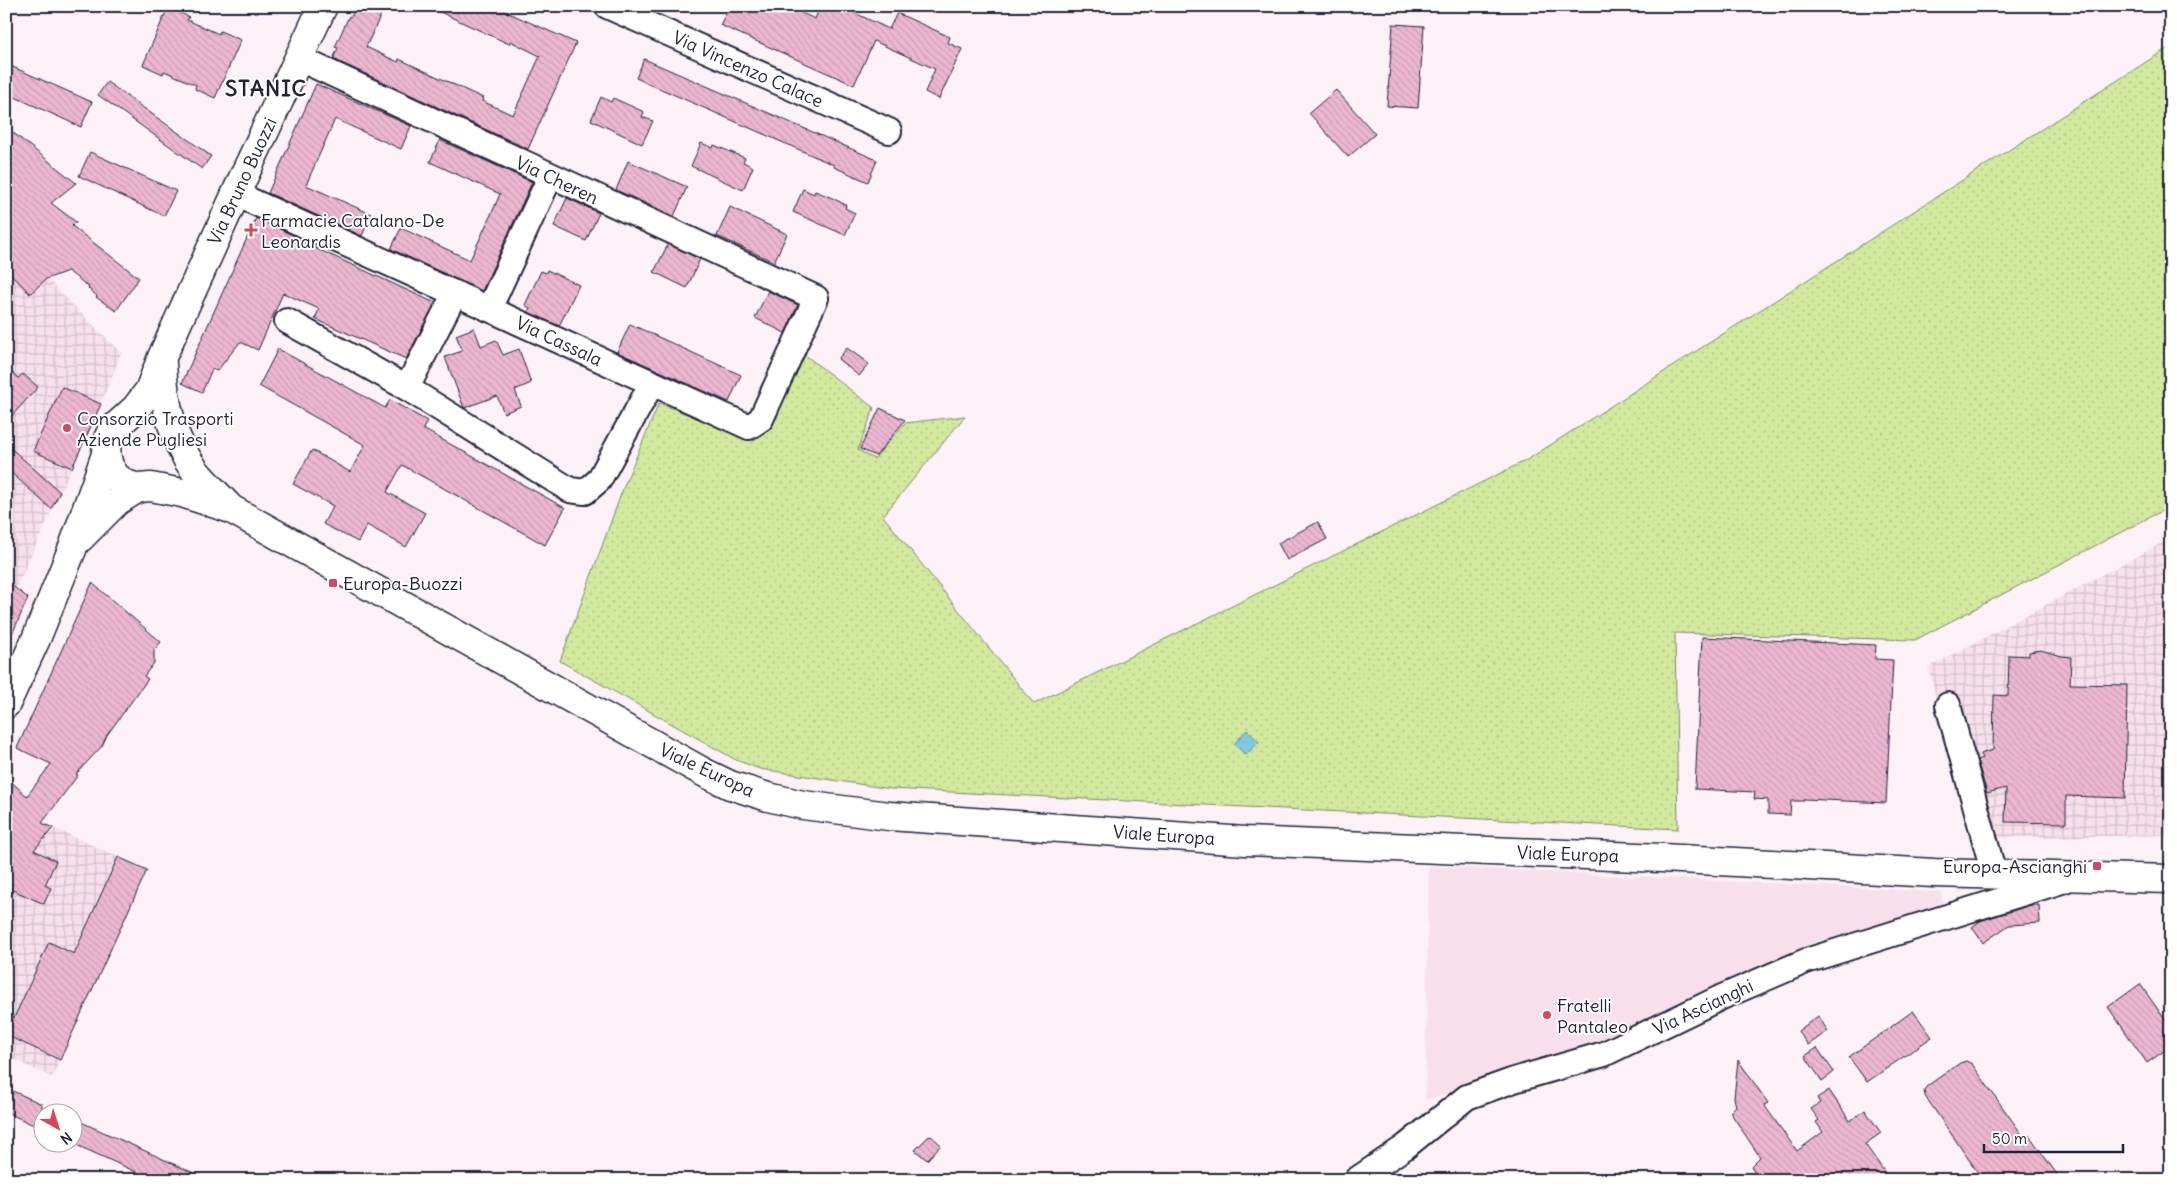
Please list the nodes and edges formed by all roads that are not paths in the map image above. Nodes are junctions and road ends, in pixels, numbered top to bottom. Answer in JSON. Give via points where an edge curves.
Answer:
{"nodes":[{"id":1,"x":324,"y":6,"type":"edge"},
{"id":2,"x":607,"y":6,"type":"edge"},
{"id":3,"x":300,"y":59,"type":"junction"},
{"id":4,"x":889,"y":131,"type":"dead end"},
{"id":5,"x":550,"y":177,"type":"junction"},
{"id":6,"x":236,"y":194,"type":"junction"},
{"id":7,"x":455,"y":293,"type":"junction"},
{"id":8,"x":816,"y":298,"type":"joint"},
{"id":9,"x":489,"y":309,"type":"junction"},
{"id":10,"x":288,"y":321,"type":"dead end"},
{"id":11,"x":162,"y":356,"type":"junction"},
{"id":12,"x":652,"y":383,"type":"junction"},
{"id":13,"x":408,"y":388,"type":"junction"},
{"id":14,"x":121,"y":421,"type":"junction"},
{"id":15,"x":176,"y":435,"type":"junction"},
{"id":16,"x":106,"y":454,"type":"junction"},
{"id":17,"x":144,"y":488,"type":"junction"},
{"id":18,"x":231,"y":509,"type":"junction"},
{"id":19,"x":73,"y":547,"type":"junction"},
{"id":20,"x":6,"y":704,"type":"edge"},
{"id":21,"x":1948,"y":705,"type":"dead end"},
{"id":22,"x":1994,"y":874,"type":"junction"},
{"id":23,"x":2073,"y":877,"type":"junction"},
{"id":24,"x":2171,"y":879,"type":"edge"},
{"id":25,"x":1356,"y":1180,"type":"edge"}],
"edges":[{"from":1,"to":3,"type":"main road","name":"Via Bruno Buozzi"},
{"from":2,"to":4,"type":"street","name":"Via Vincenzo Calace"},
{"from":3,"to":5,"type":"street","name":"Via Cheren"},
{"from":3,"to":6,"type":"main road","name":"Via Bruno Buozzi"},
{"from":5,"to":8,"type":"street","name":"Via Cheren"},
{"from":5,"to":9,"type":"street"},
{"from":6,"to":7,"type":"street","name":"Via Cassala"},
{"from":6,"to":11,"type":"main road","name":"Via Bruno Buozzi"},
{"from":7,"to":9,"type":"street","name":"Via Cassala"},
{"from":7,"to":13,"type":"street"},
{"from":8,"to":12,"type":"street","name":"Via Cassala","via":[[761,419],[749,427]]},
{"from":9,"to":12,"type":"street","name":"Via Cassala"},
{"from":10,"to":13,"type":"street"},
{"from":11,"to":14,"type":"main road","name":"Via Bruno Buozzi","via":[[149,391]]},
{"from":11,"to":15,"type":"main road","via":[[164,396]]},
{"from":12,"to":13,"type":"street","via":[[599,480],[585,492],[570,490]]},
{"from":14,"to":15,"type":"main road","via":[[143,414],[155,416]]},
{"from":14,"to":16,"type":"main road","via":[[109,436]]},
{"from":15,"to":17,"type":"main road","via":[[180,452],[172,474],[162,482]]},
{"from":15,"to":18,"type":"main road","via":[[196,472]]},
{"from":16,"to":17,"type":"main road","via":[[116,477],[126,484]]},
{"from":16,"to":19,"type":"main road"},
{"from":17,"to":18,"type":"main road","via":[[182,493]]},
{"from":17,"to":19,"type":"main road","via":[[117,501]]},
{"from":18,"to":22,"type":"main road","name":"Viale Europa","via":[[705,773],[768,798],[889,816],[1245,841]]},
{"from":19,"to":20,"type":"main road"},
{"from":21,"to":22,"type":"street"},
{"from":22,"to":23,"type":"main road","name":"Viale Europa"},
{"from":23,"to":24,"type":"main road","name":"Viale Europa"},
{"from":23,"to":25,"type":"street","name":"Via Ascianghi","via":[[1806,961],[1604,1054],[1467,1097],[1405,1147]]}]}
